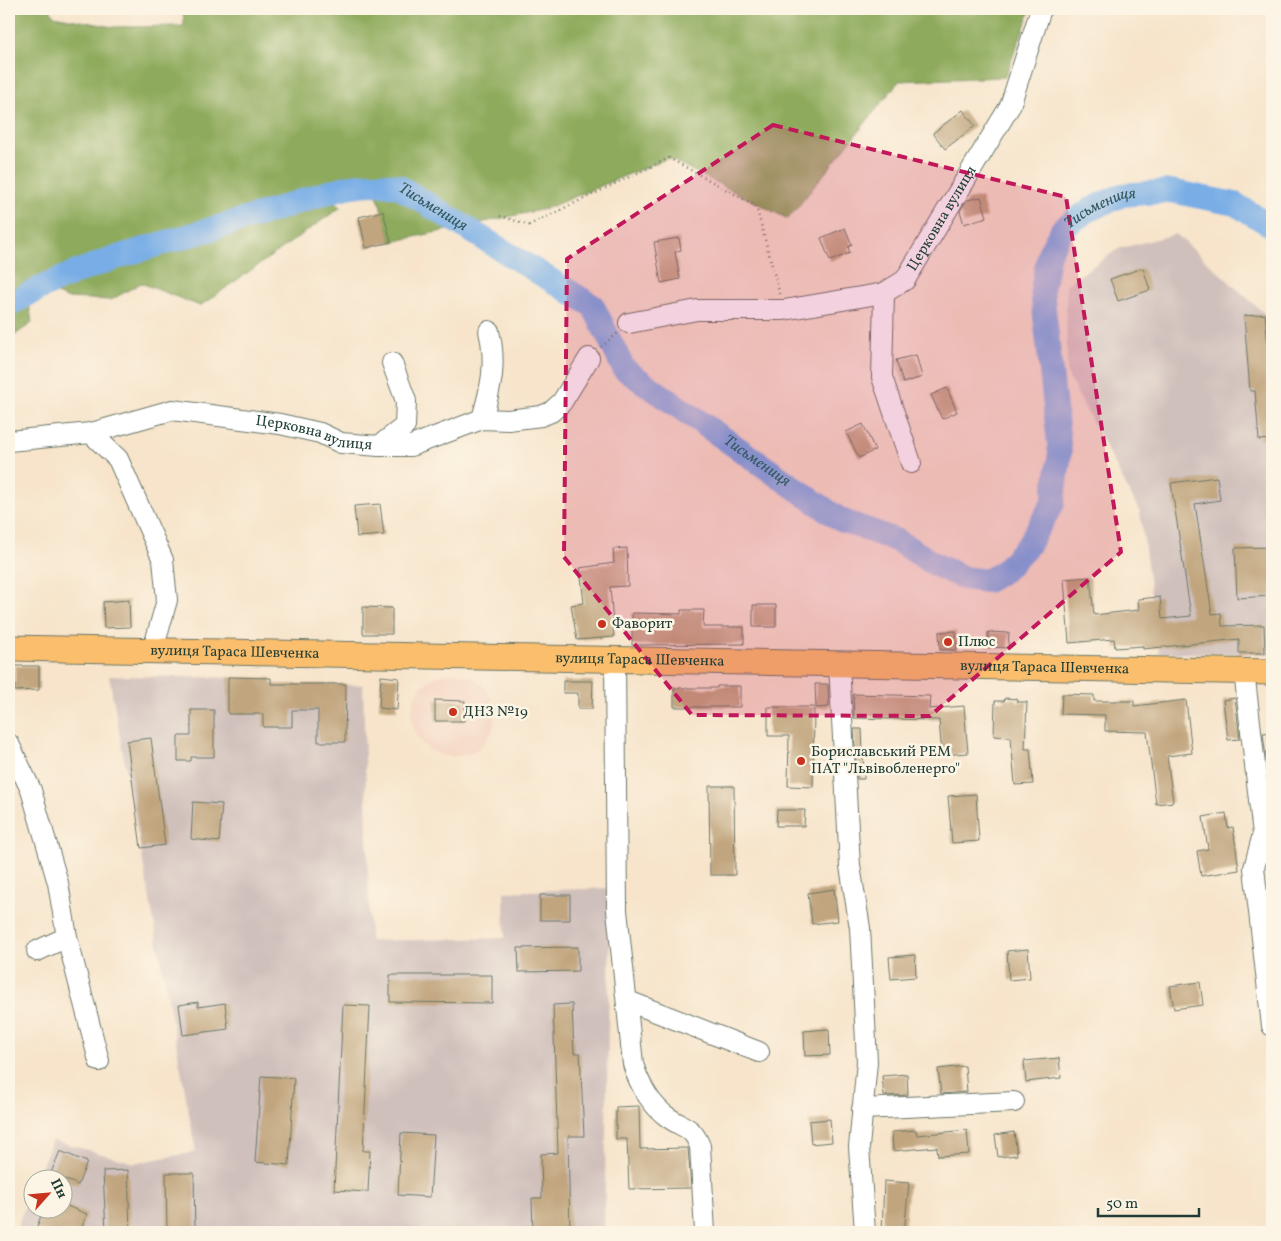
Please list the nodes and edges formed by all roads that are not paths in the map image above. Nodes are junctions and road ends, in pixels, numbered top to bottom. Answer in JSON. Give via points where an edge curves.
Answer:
{"nodes":[{"id":1,"x":1042,"y":9,"type":"edge"},
{"id":2,"x":884,"y":293,"type":"junction"},
{"id":3,"x":630,"y":323,"type":"road end"},
{"id":4,"x":489,"y":331,"type":"dead end"},
{"id":5,"x":589,"y":358,"type":"road end"},
{"id":6,"x":392,"y":363,"type":"dead end"},
{"id":7,"x":482,"y":419,"type":"junction"},
{"id":8,"x":91,"y":433,"type":"junction"},
{"id":9,"x":9,"y":441,"type":"edge"},
{"id":10,"x":379,"y":446,"type":"junction"},
{"id":11,"x":911,"y":463,"type":"dead end"},
{"id":12,"x":9,"y":648,"type":"edge"},
{"id":13,"x":153,"y":650,"type":"junction"},
{"id":14,"x":615,"y":658,"type":"junction"},
{"id":15,"x":839,"y":664,"type":"junction"},
{"id":16,"x":1244,"y":671,"type":"junction"},
{"id":17,"x":1272,"y":672,"type":"edge"},
{"id":18,"x":9,"y":744,"type":"edge"},
{"id":19,"x":67,"y":937,"type":"junction"},
{"id":20,"x":37,"y":952,"type":"dead end"},
{"id":21,"x":628,"y":1001,"type":"junction"},
{"id":22,"x":1272,"y":1026,"type":"edge"},
{"id":23,"x":759,"y":1052,"type":"dead end"},
{"id":24,"x":100,"y":1061,"type":"dead end"},
{"id":25,"x":1014,"y":1102,"type":"dead end"},
{"id":26,"x":862,"y":1109,"type":"junction"},
{"id":27,"x":705,"y":1232,"type":"edge"},
{"id":28,"x":866,"y":1232,"type":"edge"}],
"edges":[{"from":1,"to":2,"type":"lane","name":"Церковна вулиця","via":[[1010,106],[905,280]]},
{"from":2,"to":3,"type":"lane","name":"Церковна вулиця","via":[[784,310],[696,310]]},
{"from":2,"to":11,"type":"lane","via":[[882,377]]},
{"from":4,"to":7,"type":"lane","via":[[495,353],[492,386]]},
{"from":5,"to":7,"type":"lane","name":"Церковна вулиця","via":[[562,402],[551,412],[508,420]]},
{"from":6,"to":10,"type":"lane","via":[[406,401],[405,426]]},
{"from":7,"to":10,"type":"lane","name":"Церковна вулиця","via":[[411,446]]},
{"from":8,"to":9,"type":"lane","name":"Церковна вулиця"},
{"from":8,"to":10,"type":"lane","name":"Церковна вулиця","via":[[172,410],[280,424],[320,433],[342,443]]},
{"from":8,"to":13,"type":"lane","via":[[118,459],[163,560],[167,600]]},
{"from":12,"to":13,"type":"main road","name":"вулиця Тараса Шевченка"},
{"from":13,"to":14,"type":"main road","name":"вулиця Тараса Шевченка"},
{"from":14,"to":15,"type":"main road","name":"вулиця Тараса Шевченка"},
{"from":14,"to":21,"type":"lane","via":[[617,910]]},
{"from":15,"to":16,"type":"main road","name":"вулиця Тараса Шевченка"},
{"from":15,"to":26,"type":"lane","via":[[850,866],[860,928],[863,982],[867,1062]]},
{"from":16,"to":17,"type":"main road","name":"вулиця Тараса Шевченка"},
{"from":16,"to":22,"type":"lane","via":[[1263,834],[1254,868]]},
{"from":18,"to":19,"type":"lane","via":[[31,790],[58,883]]},
{"from":19,"to":20,"type":"lane"},
{"from":19,"to":24,"type":"lane"},
{"from":21,"to":23,"type":"lane"},
{"from":21,"to":27,"type":"lane","via":[[636,1077],[651,1100],[669,1118],[695,1133],[700,1146]]},
{"from":25,"to":26,"type":"lane"},
{"from":26,"to":28,"type":"lane","via":[[859,1147]]}]}
